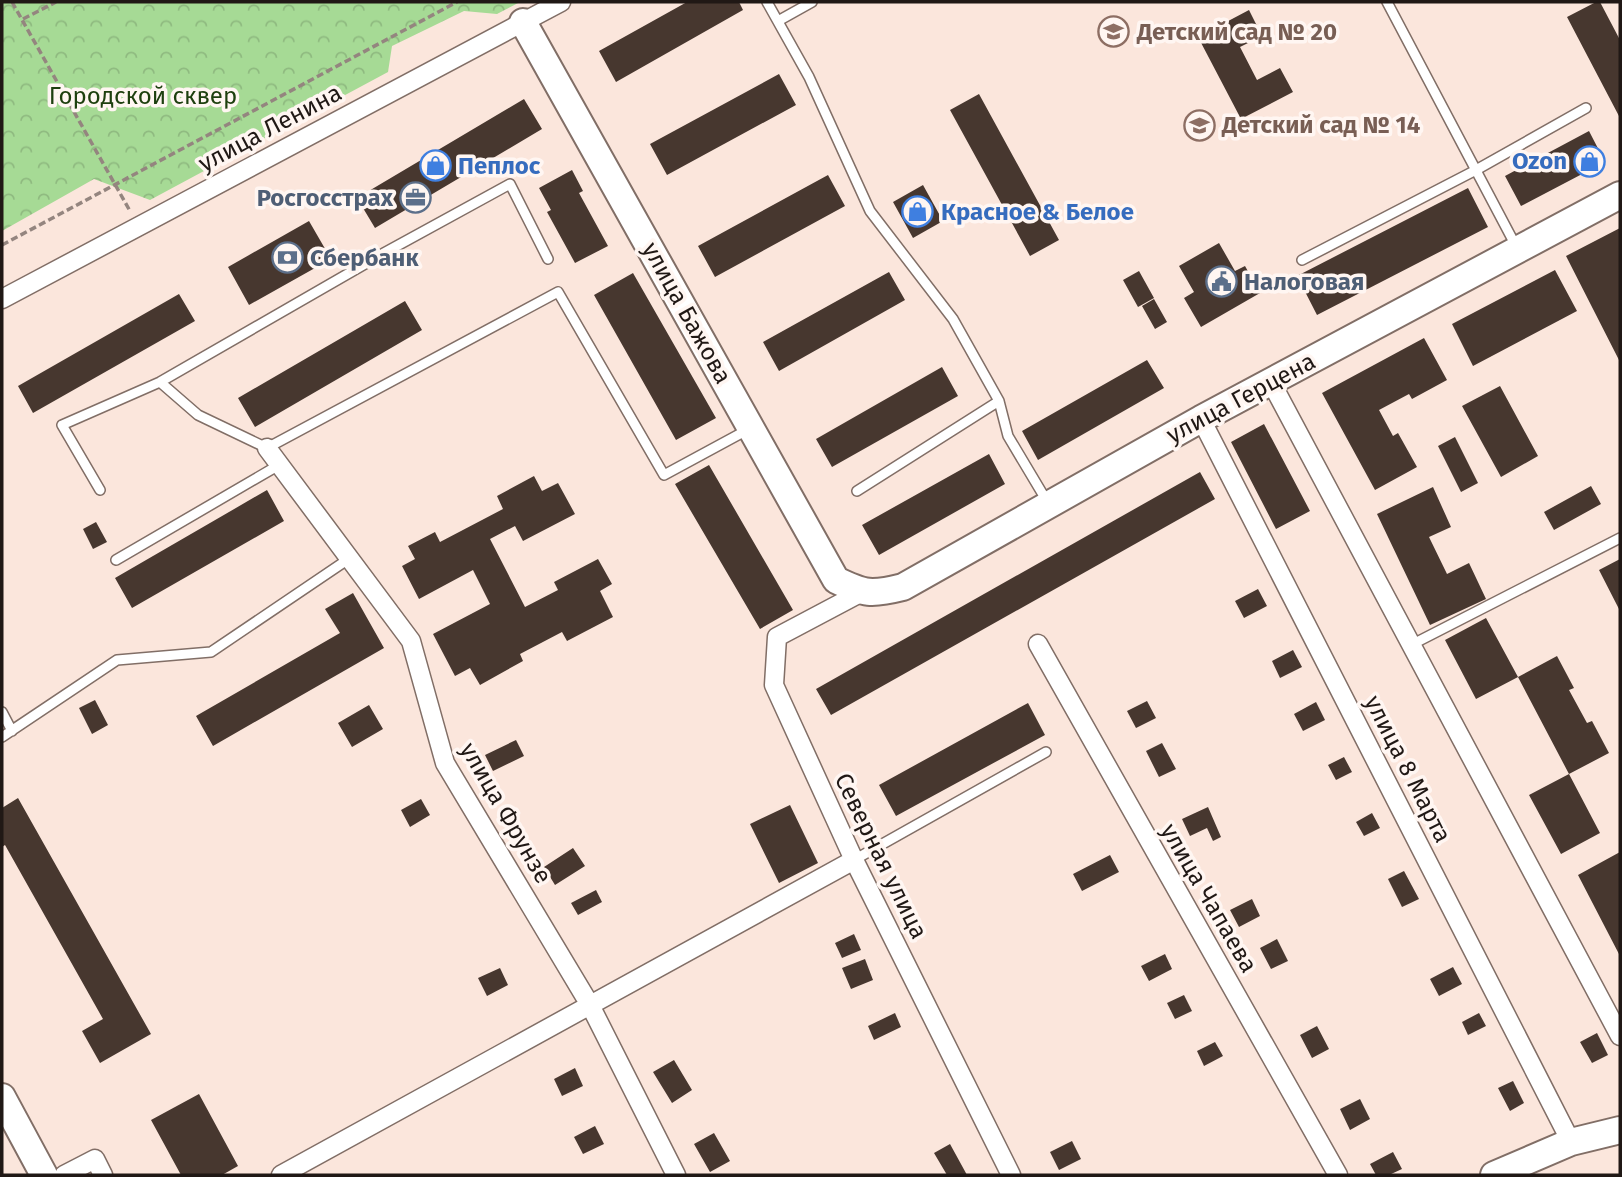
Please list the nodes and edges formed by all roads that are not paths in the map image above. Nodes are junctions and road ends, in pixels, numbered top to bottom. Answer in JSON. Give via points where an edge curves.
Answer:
{"nodes":[{"id":1,"x":561,"y":2,"type":"edge"},
{"id":2,"x":767,"y":2,"type":"edge"},
{"id":3,"x":812,"y":2,"type":"edge"},
{"id":4,"x":1387,"y":2,"type":"edge"},
{"id":5,"x":778,"y":21,"type":"junction"},
{"id":6,"x":523,"y":22,"type":"junction"},
{"id":7,"x":1586,"y":108,"type":"dead end"},
{"id":8,"x":1476,"y":170,"type":"junction"},
{"id":9,"x":1620,"y":195,"type":"edge"},
{"id":10,"x":1518,"y":250,"type":"junction"},
{"id":11,"x":548,"y":259,"type":"dead end"},
{"id":12,"x":1303,"y":260,"type":"dead end"},
{"id":13,"x":2,"y":299,"type":"edge"},
{"id":14,"x":160,"y":382,"type":"junction"},
{"id":15,"x":1270,"y":382,"type":"junction"},
{"id":16,"x":999,"y":401,"type":"junction"},
{"id":17,"x":1201,"y":419,"type":"junction"},
{"id":18,"x":751,"y":428,"type":"junction"},
{"id":19,"x":267,"y":448,"type":"junction"},
{"id":20,"x":279,"y":466,"type":"junction"},
{"id":21,"x":100,"y":490,"type":"dead end"},
{"id":22,"x":857,"y":491,"type":"dead end"},
{"id":23,"x":1049,"y":505,"type":"junction"},
{"id":24,"x":1620,"y":538,"type":"edge"},
{"id":25,"x":350,"y":558,"type":"junction"},
{"id":26,"x":116,"y":560,"type":"dead end"},
{"id":27,"x":862,"y":592,"type":"junction"},
{"id":28,"x":1038,"y":644,"type":"dead end"},
{"id":29,"x":1411,"y":645,"type":"junction"},
{"id":30,"x":2,"y":712,"type":"edge"},
{"id":31,"x":12,"y":731,"type":"junction"},
{"id":32,"x":2,"y":737,"type":"edge"},
{"id":33,"x":1046,"y":752,"type":"dead end"},
{"id":34,"x":853,"y":860,"type":"junction"},
{"id":35,"x":590,"y":1005,"type":"junction"},
{"id":36,"x":1620,"y":1036,"type":"edge"},
{"id":37,"x":2,"y":1097,"type":"edge"},
{"id":38,"x":1620,"y":1130,"type":"edge"},
{"id":39,"x":1571,"y":1142,"type":"junction"},
{"id":40,"x":44,"y":1175,"type":"edge"},
{"id":41,"x":64,"y":1175,"type":"edge"},
{"id":42,"x":103,"y":1175,"type":"edge"},
{"id":43,"x":281,"y":1175,"type":"edge"},
{"id":44,"x":676,"y":1175,"type":"edge"},
{"id":45,"x":1011,"y":1175,"type":"edge"},
{"id":46,"x":1338,"y":1175,"type":"edge"},
{"id":47,"x":1494,"y":1175,"type":"edge"}],
"edges":[{"from":1,"to":6,"type":"street","name":"улица Ленина"},
{"from":2,"to":5,"type":"lane"},
{"from":3,"to":5,"type":"lane"},
{"from":4,"to":8,"type":"lane"},
{"from":5,"to":16,"type":"lane","via":[[870,211],[953,319]]},
{"from":6,"to":13,"type":"street","name":"улица Ленина"},
{"from":6,"to":18,"type":"street","name":"улица Бажова"},
{"from":7,"to":8,"type":"lane"},
{"from":8,"to":10,"type":"lane"},
{"from":8,"to":12,"type":"lane"},
{"from":9,"to":10,"type":"street","name":"улица Герцена"},
{"from":10,"to":15,"type":"street","name":"улица Герцена"},
{"from":11,"to":14,"type":"lane","via":[[509,184]]},
{"from":14,"to":19,"type":"lane","via":[[198,415]]},
{"from":14,"to":21,"type":"lane","via":[[62,425]]},
{"from":15,"to":17,"type":"street","name":"улица Герцена"},
{"from":15,"to":29,"type":"street"},
{"from":16,"to":22,"type":"lane"},
{"from":16,"to":23,"type":"lane","via":[[1008,436]]},
{"from":17,"to":23,"type":"street","name":"улица Герцена"},
{"from":17,"to":39,"type":"street","name":"улица 8 Марта"},
{"from":18,"to":19,"type":"lane","via":[[664,475],[558,292]]},
{"from":18,"to":27,"type":"street","name":"улица Бажова","via":[[836,580]]},
{"from":19,"to":20,"type":"street","name":"улица Фрунзе"},
{"from":20,"to":25,"type":"street","name":"улица Фрунзе"},
{"from":20,"to":26,"type":"lane"},
{"from":23,"to":27,"type":"street","name":"улица Герцена","via":[[903,587]]},
{"from":24,"to":29,"type":"lane"},
{"from":25,"to":31,"type":"lane","via":[[211,652],[117,660]]},
{"from":25,"to":35,"type":"street","name":"улица Фрунзе","via":[[411,641],[444,763]]},
{"from":27,"to":34,"type":"street","name":"Северная улица","via":[[777,637],[774,685]]},
{"from":28,"to":46,"type":"street","name":"улица Чапаева"},
{"from":29,"to":36,"type":"street"},
{"from":30,"to":31,"type":"lane"},
{"from":31,"to":32,"type":"lane"},
{"from":33,"to":34,"type":"lane"},
{"from":34,"to":35,"type":"street"},
{"from":34,"to":45,"type":"street","name":"Северная улица"},
{"from":35,"to":43,"type":"street"},
{"from":35,"to":44,"type":"street","name":"улица Фрунзе"},
{"from":37,"to":40,"type":"street"},
{"from":38,"to":39,"type":"street"},
{"from":39,"to":47,"type":"street"},
{"from":41,"to":42,"type":"street","via":[[95,1159]]}]}
